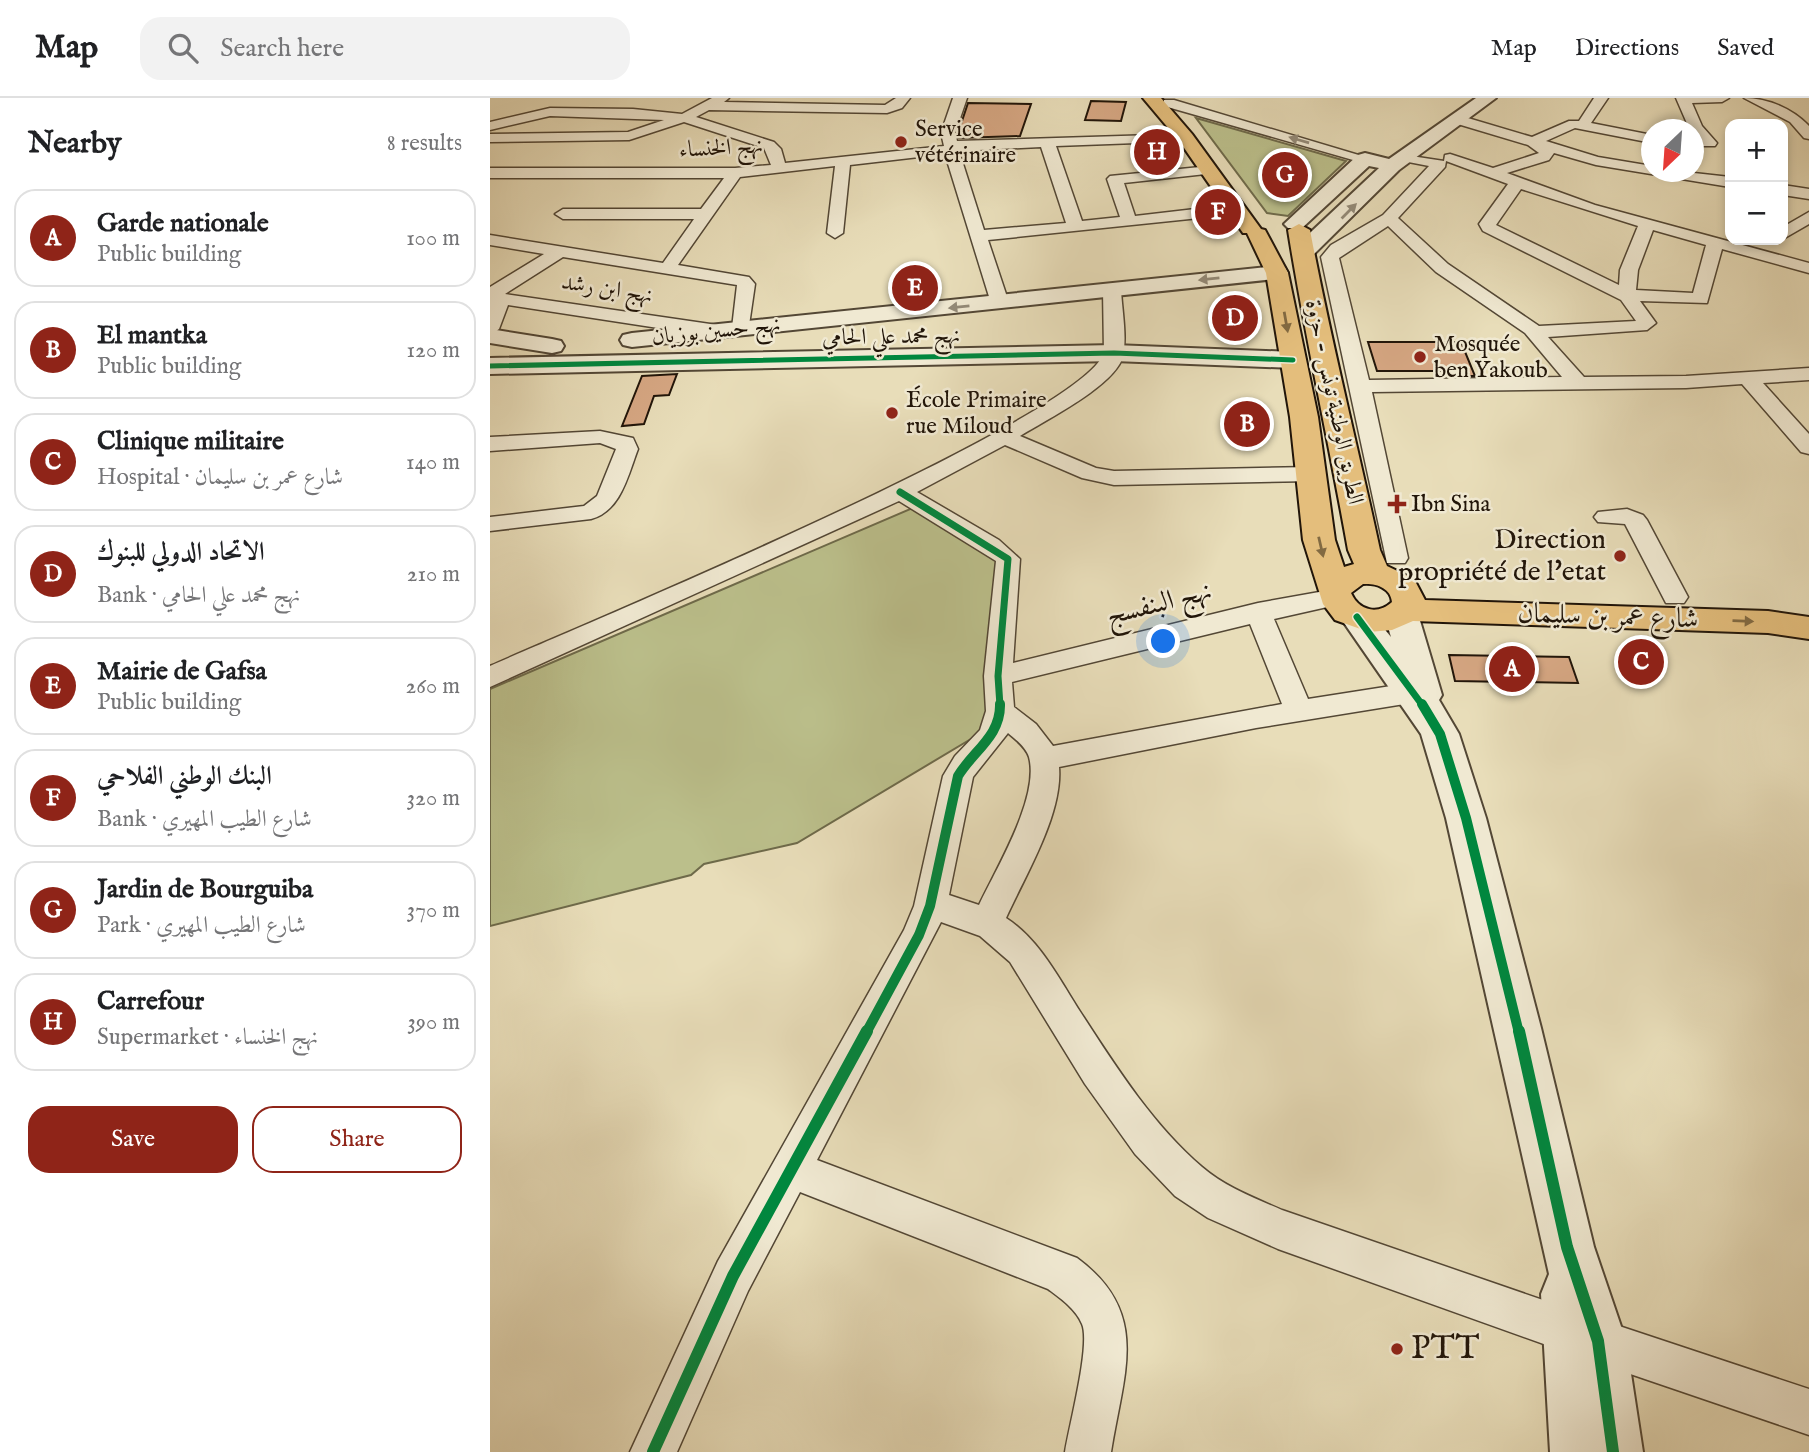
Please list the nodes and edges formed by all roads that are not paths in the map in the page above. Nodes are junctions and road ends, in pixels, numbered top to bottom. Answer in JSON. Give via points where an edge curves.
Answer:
{"nodes":[{"id":1,"x":567,"y":98,"type":"edge"},
{"id":2,"x":646,"y":98,"type":"edge"},
{"id":3,"x":722,"y":98,"type":"edge"},
{"id":4,"x":903,"y":98,"type":"edge"},
{"id":5,"x":960,"y":98,"type":"edge"},
{"id":6,"x":1487,"y":98,"type":"edge"},
{"id":7,"x":1601,"y":98,"type":"edge"},
{"id":8,"x":1722,"y":98,"type":"edge"},
{"id":9,"x":1731,"y":98,"type":"edge"},
{"id":10,"x":1740,"y":98,"type":"edge"},
{"id":11,"x":1751,"y":98,"type":"edge"},
{"id":12,"x":1683,"y":99,"type":"edge"},
{"id":13,"x":1162,"y":100,"type":"edge"},
{"id":14,"x":708,"y":106,"type":"junction"},
{"id":15,"x":550,"y":112,"type":"junction"},
{"id":16,"x":632,"y":113,"type":"junction"},
{"id":17,"x":684,"y":118,"type":"junction"},
{"id":18,"x":1457,"y":119,"type":"junction"},
{"id":19,"x":1584,"y":124,"type":"junction"},
{"id":20,"x":490,"y":126,"type":"edge"},
{"id":21,"x":1502,"y":133,"type":"junction"},
{"id":22,"x":629,"y":136,"type":"junction"},
{"id":23,"x":1641,"y":137,"type":"edge"},
{"id":24,"x":490,"y":138,"type":"edge"},
{"id":25,"x":519,"y":138,"type":"junction"},
{"id":26,"x":1186,"y":138,"type":"junction"},
{"id":27,"x":1805,"y":141,"type":"edge"},
{"id":28,"x":1047,"y":142,"type":"junction"},
{"id":29,"x":1533,"y":142,"type":"junction"},
{"id":30,"x":1704,"y":143,"type":"edge"},
{"id":31,"x":1710,"y":143,"type":"junction"},
{"id":32,"x":1725,"y":144,"type":"edge"},
{"id":33,"x":953,"y":147,"type":"junction"},
{"id":34,"x":496,"y":156,"type":"edge"},
{"id":35,"x":1365,"y":159,"type":"junction"},
{"id":36,"x":843,"y":160,"type":"junction"},
{"id":37,"x":1445,"y":161,"type":"junction"},
{"id":38,"x":1398,"y":162,"type":"junction"},
{"id":39,"x":1615,"y":165,"type":"junction"},
{"id":40,"x":779,"y":167,"type":"junction"},
{"id":41,"x":1641,"y":169,"type":"edge"},
{"id":42,"x":1210,"y":170,"type":"junction"},
{"id":43,"x":490,"y":173,"type":"edge"},
{"id":44,"x":735,"y":173,"type":"junction"},
{"id":45,"x":1493,"y":173,"type":"junction"},
{"id":46,"x":1602,"y":178,"type":"dead end"},
{"id":47,"x":1704,"y":178,"type":"edge"},
{"id":48,"x":1725,"y":181,"type":"edge"},
{"id":49,"x":1517,"y":183,"type":"junction"},
{"id":50,"x":1587,"y":187,"type":"dead end"},
{"id":51,"x":1788,"y":191,"type":"edge"},
{"id":52,"x":1809,"y":194,"type":"edge"},
{"id":53,"x":1567,"y":201,"type":"junction"},
{"id":54,"x":1238,"y":209,"type":"junction"},
{"id":55,"x":563,"y":214,"type":"dead end"},
{"id":56,"x":707,"y":214,"type":"junction"},
{"id":57,"x":1390,"y":218,"type":"junction"},
{"id":58,"x":1809,"y":218,"type":"edge"},
{"id":59,"x":1129,"y":221,"type":"junction"},
{"id":60,"x":1647,"y":224,"type":"junction"},
{"id":61,"x":1076,"y":227,"type":"junction"},
{"id":62,"x":1279,"y":230,"type":"junction"},
{"id":63,"x":1788,"y":231,"type":"edge"},
{"id":64,"x":835,"y":233,"type":"dead end"},
{"id":65,"x":977,"y":236,"type":"junction"},
{"id":66,"x":490,"y":240,"type":"edge"},
{"id":67,"x":1714,"y":242,"type":"junction"},
{"id":68,"x":1772,"y":245,"type":"edge"},
{"id":69,"x":557,"y":253,"type":"junction"},
{"id":70,"x":1761,"y":255,"type":"junction"},
{"id":71,"x":1809,"y":268,"type":"edge"},
{"id":72,"x":667,"y":269,"type":"junction"},
{"id":73,"x":1277,"y":273,"type":"junction"},
{"id":74,"x":1112,"y":290,"type":"junction"},
{"id":75,"x":1628,"y":295,"type":"junction"},
{"id":76,"x":494,"y":297,"type":"edge"},
{"id":77,"x":1000,"y":303,"type":"junction"},
{"id":78,"x":741,"y":328,"type":"junction"},
{"id":79,"x":490,"y":329,"type":"edge"},
{"id":80,"x":717,"y":331,"type":"junction"},
{"id":81,"x":1533,"y":331,"type":"junction"},
{"id":82,"x":490,"y":336,"type":"edge"},
{"id":83,"x":565,"y":348,"type":"junction"},
{"id":84,"x":640,"y":351,"type":"junction"},
{"id":85,"x":1114,"y":353,"type":"junction"},
{"id":86,"x":490,"y":356,"type":"edge"},
{"id":87,"x":1293,"y":360,"type":"junction"},
{"id":88,"x":490,"y":366,"type":"edge"},
{"id":89,"x":1809,"y":374,"type":"edge"},
{"id":90,"x":1749,"y":380,"type":"junction"},
{"id":91,"x":1577,"y":382,"type":"junction"},
{"id":92,"x":1361,"y":386,"type":"junction"},
{"id":93,"x":1004,"y":437,"type":"junction"},
{"id":94,"x":490,"y":444,"type":"edge"},
{"id":95,"x":1809,"y":447,"type":"edge"},
{"id":96,"x":1312,"y":474,"type":"junction"},
{"id":97,"x":900,"y":492,"type":"junction"},
{"id":98,"x":1606,"y":517,"type":"dead end"},
{"id":99,"x":490,"y":524,"type":"edge"},
{"id":100,"x":1385,"y":566,"type":"junction"},
{"id":101,"x":1675,"y":597,"type":"junction"},
{"id":102,"x":1343,"y":601,"type":"junction"},
{"id":103,"x":1405,"y":605,"type":"junction"},
{"id":104,"x":1809,"y":606,"type":"edge"},
{"id":105,"x":1258,"y":612,"type":"junction"},
{"id":106,"x":1809,"y":628,"type":"edge"},
{"id":107,"x":490,"y":677,"type":"edge"},
{"id":108,"x":999,"y":694,"type":"junction"},
{"id":109,"x":1421,"y":698,"type":"junction"},
{"id":110,"x":1299,"y":711,"type":"junction"},
{"id":111,"x":1044,"y":759,"type":"junction"},
{"id":112,"x":930,"y":906,"type":"junction"},
{"id":113,"x":987,"y":922,"type":"junction"},
{"id":114,"x":793,"y":1170,"type":"junction"},
{"id":115,"x":1583,"y":1336,"type":"junction"},
{"id":116,"x":1809,"y":1412,"type":"edge"},
{"id":117,"x":653,"y":1452,"type":"edge"},
{"id":118,"x":1088,"y":1452,"type":"edge"},
{"id":119,"x":1580,"y":1452,"type":"edge"},
{"id":120,"x":1612,"y":1452,"type":"edge"}],
"edges":[{"from":1,"to":15,"type":"street"},
{"from":2,"to":16,"type":"street"},
{"from":3,"to":14,"type":"street"},
{"from":4,"to":14,"type":"street","via":[[887,109]]},
{"from":5,"to":33,"type":"street","via":[[949,127]]},
{"from":6,"to":18,"type":"street"},
{"from":7,"to":19,"type":"street"},
{"from":8,"to":12,"type":"street"},
{"from":9,"to":10,"type":"street"},
{"from":11,"to":27,"type":"street","via":[[1795,119]]},
{"from":12,"to":31,"type":"street","via":[[1696,128]]},
{"from":13,"to":26,"type":"main road"},
{"from":35,"to":13,"type":"street","one_way":true},
{"from":13,"to":62,"type":"main road"},
{"from":14,"to":17,"type":"street"},
{"from":15,"to":16,"type":"street"},
{"from":15,"to":20,"type":"street"},
{"from":15,"to":25,"type":"street"},
{"from":16,"to":17,"type":"street"},
{"from":16,"to":22,"type":"street"},
{"from":17,"to":22,"type":"street"},
{"from":17,"to":40,"type":"street","via":[[769,145]]},
{"from":18,"to":21,"type":"street"},
{"from":18,"to":38,"type":"street"},
{"from":19,"to":23,"type":"street"},
{"from":19,"to":29,"type":"street","via":[[1565,126]]},
{"from":21,"to":29,"type":"street"},
{"from":21,"to":37,"type":"street"},
{"from":22,"to":25,"type":"street"},
{"from":24,"to":25,"type":"street"},
{"from":25,"to":34,"type":"street"},
{"from":26,"to":28,"type":"street","name":"نهج الخنساء"},
{"from":26,"to":42,"type":"main road"},
{"from":28,"to":33,"type":"street","name":"نهج الخنساء"},
{"from":28,"to":61,"type":"street"},
{"from":29,"to":39,"type":"street"},
{"from":29,"to":45,"type":"street","via":[[1546,156]]},
{"from":30,"to":31,"type":"street"},
{"from":31,"to":32,"type":"street"},
{"from":33,"to":36,"type":"street","name":"نهج الخنساء"},
{"from":33,"to":65,"type":"street"},
{"from":35,"to":38,"type":"street"},
{"from":35,"to":62,"type":"street"},
{"from":36,"to":40,"type":"street","name":"نهج الخنساء"},
{"from":36,"to":64,"type":"street"},
{"from":37,"to":38,"type":"street"},
{"from":37,"to":45,"type":"street"},
{"from":37,"to":57,"type":"street"},
{"from":62,"to":38,"type":"street","one_way":true},
{"from":39,"to":41,"type":"street"},
{"from":39,"to":46,"type":"street"},
{"from":40,"to":44,"type":"street","name":"نهج الخنساء"},
{"from":42,"to":54,"type":"main road"},
{"from":42,"to":59,"type":"street","via":[[1115,179]]},
{"from":43,"to":44,"type":"street","name":"نهج الخنساء"},
{"from":44,"to":56,"type":"street"},
{"from":45,"to":49,"type":"street"},
{"from":47,"to":48,"type":"street"},
{"from":49,"to":53,"type":"street"},
{"from":49,"to":75,"type":"street","via":[[1487,224],[1489,228]]},
{"from":50,"to":53,"type":"street"},
{"from":51,"to":52,"type":"street"},
{"from":53,"to":60,"type":"street"},
{"from":54,"to":59,"type":"street"},
{"from":54,"to":62,"type":"main road"},
{"from":55,"to":56,"type":"street"},
{"from":56,"to":72,"type":"street"},
{"from":57,"to":81,"type":"street","via":[[1442,268]]},
{"from":57,"to":92,"type":"street","via":[[1330,257]]},
{"from":58,"to":63,"type":"street"},
{"from":59,"to":61,"type":"street"},
{"from":60,"to":67,"type":"street"},
{"from":60,"to":75,"type":"street","via":[[1629,270]]},
{"from":61,"to":65,"type":"street"},
{"from":62,"to":73,"type":"main road","name":"الطريق الوطنية تونس - حزوة"},
{"from":62,"to":100,"type":"main road","name":"الطريق الوطنية تونس - حزوة","via":[[1328,368],[1364,550]]},
{"from":65,"to":77,"type":"street"},
{"from":66,"to":69,"type":"street"},
{"from":67,"to":70,"type":"street"},
{"from":67,"to":75,"type":"street","via":[[1701,299]]},
{"from":68,"to":70,"type":"street"},
{"from":69,"to":72,"type":"street"},
{"from":69,"to":76,"type":"street"},
{"from":70,"to":71,"type":"street"},
{"from":72,"to":78,"type":"street","via":[[743,281]]},
{"from":73,"to":74,"type":"street","name":"نهج حسين بوزيان","one_way":true},
{"from":73,"to":87,"type":"main road","name":"الطريق الوطنية تونس - حزوة","one_way":true},
{"from":74,"to":77,"type":"street","name":"نهج حسين بوزيان"},
{"from":74,"to":85,"type":"street"},
{"from":75,"to":81,"type":"street","via":[[1646,325]]},
{"from":76,"to":79,"type":"street"},
{"from":76,"to":80,"type":"street","name":"نهج ابن رشد"},
{"from":77,"to":78,"type":"street","name":"نهج حسين بوزيان","one_way":true},
{"from":78,"to":80,"type":"street","name":"نهج حسين بوزيان"},
{"from":80,"to":84,"type":"street","name":"نهج حسين بوزيان"},
{"from":81,"to":91,"type":"street"},
{"from":82,"to":83,"type":"street"},
{"from":83,"to":84,"type":"street","name":"نهج حسين بوزيان"},
{"from":83,"to":86,"type":"street","name":"نهج حسين بوزيان"},
{"from":84,"to":85,"type":"street","name":"نهج محمد علي الحامي"},
{"from":84,"to":88,"type":"street","name":"نهج محمد علي الحامي"},
{"from":85,"to":87,"type":"street","name":"نهج محمد علي الحامي"},
{"from":85,"to":93,"type":"street","via":[[1110,365],[1093,381]]},
{"from":87,"to":96,"type":"main road","name":"الطريق الوطنية تونس - حزوة"},
{"from":89,"to":90,"type":"street"},
{"from":90,"to":91,"type":"street"},
{"from":90,"to":95,"type":"street"},
{"from":91,"to":92,"type":"street"},
{"from":92,"to":100,"type":"street"},
{"from":93,"to":96,"type":"street","via":[[1090,473],[1114,478]]},
{"from":93,"to":97,"type":"street"},
{"from":94,"to":99,"type":"street","via":[[600,437],[616,438],[626,449],[607,499],[591,512]]},
{"from":96,"to":102,"type":"main road","name":"الطريق الوطنية تونس - حزوة","one_way":true,"via":[[1319,540]]},
{"from":97,"to":107,"type":"street"},
{"from":97,"to":108,"type":"street","via":[[1008,559]]},
{"from":98,"to":101,"type":"street","via":[[1635,520]]},
{"from":100,"to":102,"type":"main road","via":[[1347,577]]},
{"from":100,"to":103,"type":"main road","via":[[1397,581]]},
{"from":101,"to":103,"type":"main road","name":"شارع عمر بن سليمان","via":[[1439,595]]},
{"from":101,"to":104,"type":"main road","name":"شارع عمر بن سليمان","via":[[1758,599]]},
{"from":102,"to":103,"type":"main road","via":[[1377,621]]},
{"from":102,"to":105,"type":"street","name":"نهج البنفسج"},
{"from":102,"to":109,"type":"street"},
{"from":103,"to":106,"type":"main road","name":"شارع عمر بن سليمان","one_way":true,"via":[[1768,622]]},
{"from":103,"to":109,"type":"street"},
{"from":105,"to":108,"type":"street","name":"نهج البنفسج"},
{"from":105,"to":110,"type":"street"},
{"from":108,"to":111,"type":"street"},
{"from":108,"to":112,"type":"street","via":[[993,735],[958,776]]},
{"from":109,"to":110,"type":"street"},
{"from":109,"to":115,"type":"street","via":[[1440,734],[1466,818],[1518,1028]]},
{"from":110,"to":111,"type":"street"},
{"from":111,"to":113,"type":"street","via":[[1029,833]]},
{"from":112,"to":113,"type":"street"},
{"from":112,"to":114,"type":"street","via":[[919,935]]},
{"from":113,"to":115,"type":"street","via":[[1022,951],[1098,1072],[1149,1140],[1189,1182],[1222,1204],[1278,1229]]},
{"from":114,"to":117,"type":"street","via":[[733,1276]]},
{"from":114,"to":118,"type":"street","via":[[1062,1273],[1087,1292],[1104,1320],[1107,1338]]},
{"from":115,"to":116,"type":"street"},
{"from":115,"to":119,"type":"street"},
{"from":115,"to":120,"type":"street"}]}
